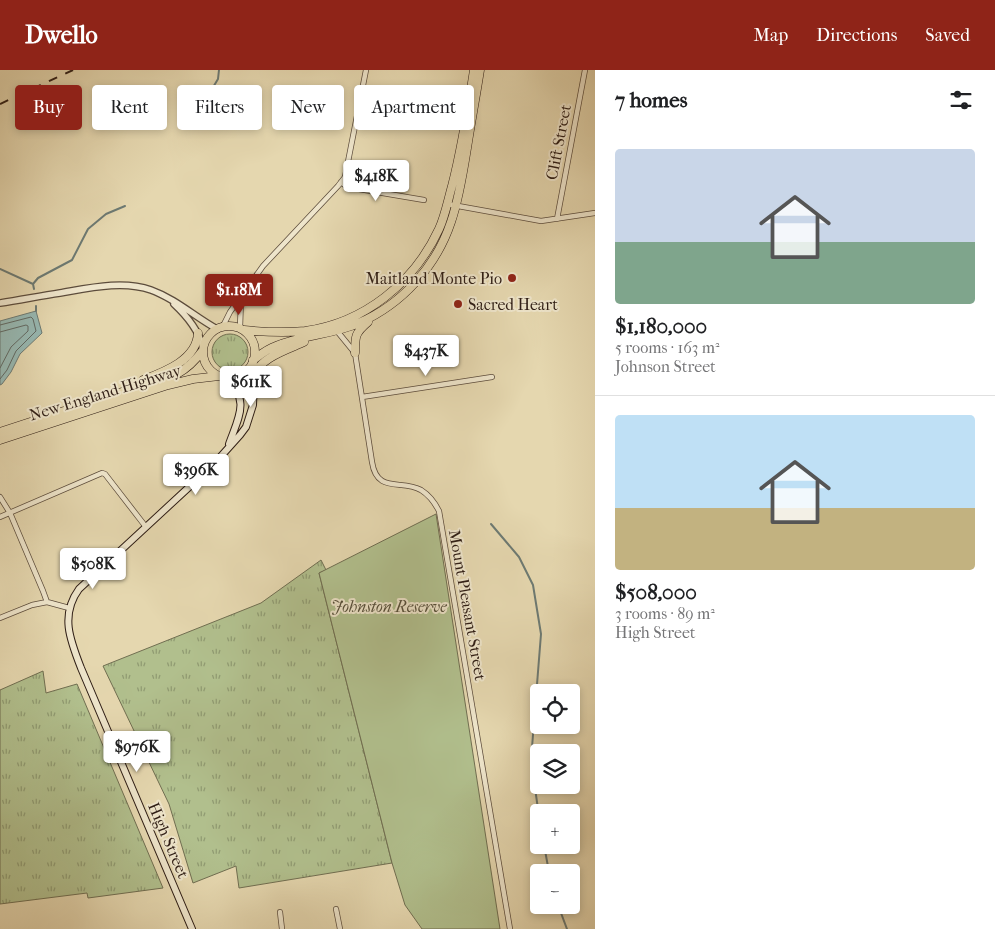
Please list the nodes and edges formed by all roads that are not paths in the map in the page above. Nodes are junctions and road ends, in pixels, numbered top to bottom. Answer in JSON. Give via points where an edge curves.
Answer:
{"nodes":[{"id":1,"x":366,"y":70,"type":"edge"},
{"id":2,"x":474,"y":70,"type":"edge"},
{"id":3,"x":480,"y":70,"type":"edge"},
{"id":4,"x":585,"y":70,"type":"edge"},
{"id":5,"x":341,"y":182,"type":"junction"},
{"id":6,"x":424,"y":200,"type":"dead end"},
{"id":7,"x":452,"y":205,"type":"junction"},
{"id":8,"x":595,"y":213,"type":"edge"},
{"id":9,"x":557,"y":218,"type":"junction"},
{"id":10,"x":168,"y":297,"type":"junction"},
{"id":11,"x":241,"y":298,"type":"junction"},
{"id":12,"x":0,"y":303,"type":"edge"},
{"id":13,"x":382,"y":311,"type":"junction"},
{"id":14,"x":220,"y":328,"type":"junction"},
{"id":15,"x":242,"y":329,"type":"junction"},
{"id":16,"x":337,"y":332,"type":"junction"},
{"id":17,"x":198,"y":334,"type":"junction"},
{"id":18,"x":322,"y":335,"type":"junction"},
{"id":19,"x":203,"y":348,"type":"junction"},
{"id":20,"x":355,"y":354,"type":"junction"},
{"id":21,"x":253,"y":362,"type":"junction"},
{"id":22,"x":221,"y":377,"type":"junction"},
{"id":23,"x":254,"y":377,"type":"junction"},
{"id":24,"x":492,"y":377,"type":"dead end"},
{"id":25,"x":119,"y":393,"type":"junction"},
{"id":26,"x":362,"y":397,"type":"junction"},
{"id":27,"x":0,"y":432,"type":"edge"},
{"id":28,"x":0,"y":440,"type":"edge"},
{"id":29,"x":228,"y":448,"type":"junction"},
{"id":30,"x":0,"y":497,"type":"edge"},
{"id":31,"x":10,"y":513,"type":"junction"},
{"id":32,"x":0,"y":517,"type":"edge"},
{"id":33,"x":146,"y":528,"type":"junction"},
{"id":34,"x":47,"y":602,"type":"junction"},
{"id":35,"x":69,"y":608,"type":"junction"},
{"id":36,"x":0,"y":618,"type":"edge"},
{"id":37,"x":336,"y":909,"type":"dead end"},
{"id":38,"x":280,"y":912,"type":"dead end"},
{"id":39,"x":192,"y":929,"type":"edge"},
{"id":40,"x":282,"y":929,"type":"edge"},
{"id":41,"x":340,"y":929,"type":"edge"},
{"id":42,"x":510,"y":929,"type":"edge"}],
"edges":[{"from":1,"to":5,"type":"street","via":[[346,172]]},
{"from":2,"to":7,"type":"highway"},
{"from":3,"to":7,"type":"highway","via":[[465,161]]},
{"from":4,"to":9,"type":"street","name":"Clift Street"},
{"from":5,"to":6,"type":"street","via":[[346,187]]},
{"from":5,"to":11,"type":"street","via":[[263,266]]},
{"from":7,"to":9,"type":"street","via":[[541,221]]},
{"from":7,"to":13,"type":"highway","via":[[452,221],[427,269],[407,292]]},
{"from":7,"to":15,"type":"highway","via":[[420,262],[398,287],[355,316],[304,331]]},
{"from":8,"to":9,"type":"street"},
{"from":10,"to":12,"type":"street","via":[[140,286],[118,285]]},
{"from":10,"to":14,"type":"street"},
{"from":10,"to":17,"type":"street"},
{"from":11,"to":14,"type":"street"},
{"from":11,"to":15,"type":"street"},
{"from":13,"to":16,"type":"highway"},
{"from":13,"to":20,"type":"highway","via":[[359,330],[355,338]]},
{"from":14,"to":15,"type":"highway"},
{"from":14,"to":19,"type":"highway","via":[[208,336]]},
{"from":15,"to":21,"type":"highway","via":[[253,343]]},
{"from":16,"to":18,"type":"highway"},
{"from":16,"to":20,"type":"street"},
{"from":17,"to":19,"type":"street"},
{"from":17,"to":25,"type":"highway","via":[[194,350],[180,362]]},
{"from":18,"to":21,"type":"highway","via":[[274,347]]},
{"from":18,"to":23,"type":"highway","via":[[264,362]]},
{"from":19,"to":22,"type":"highway","via":[[209,368]]},
{"from":19,"to":25,"type":"highway","name":"New England Highway","via":[[187,369]]},
{"from":20,"to":26,"type":"street","name":"Mount Pleasant Street"},
{"from":21,"to":22,"type":"highway","via":[[238,376]]},
{"from":21,"to":23,"type":"main road"},
{"from":22,"to":28,"type":"highway","name":"New England Highway","via":[[168,385]]},
{"from":22,"to":29,"type":"main road","via":[[232,384],[240,400]]},
{"from":23,"to":29,"type":"main road","via":[[250,417],[246,427]]},
{"from":24,"to":26,"type":"street"},
{"from":25,"to":27,"type":"highway","name":"New England Highway"},
{"from":26,"to":42,"type":"street","name":"Mount Pleasant Street","via":[[374,472],[389,484],[421,490],[439,511]]},
{"from":29,"to":33,"type":"main road"},
{"from":30,"to":31,"type":"street"},
{"from":31,"to":32,"type":"street"},
{"from":31,"to":33,"type":"street","via":[[102,473]]},
{"from":31,"to":34,"type":"street"},
{"from":33,"to":35,"type":"main road","via":[[80,588]]},
{"from":34,"to":35,"type":"street"},
{"from":34,"to":36,"type":"street"},
{"from":35,"to":39,"type":"main road","name":"High Street","via":[[68,627],[74,652]]},
{"from":37,"to":41,"type":"street"},
{"from":38,"to":40,"type":"street"}]}
